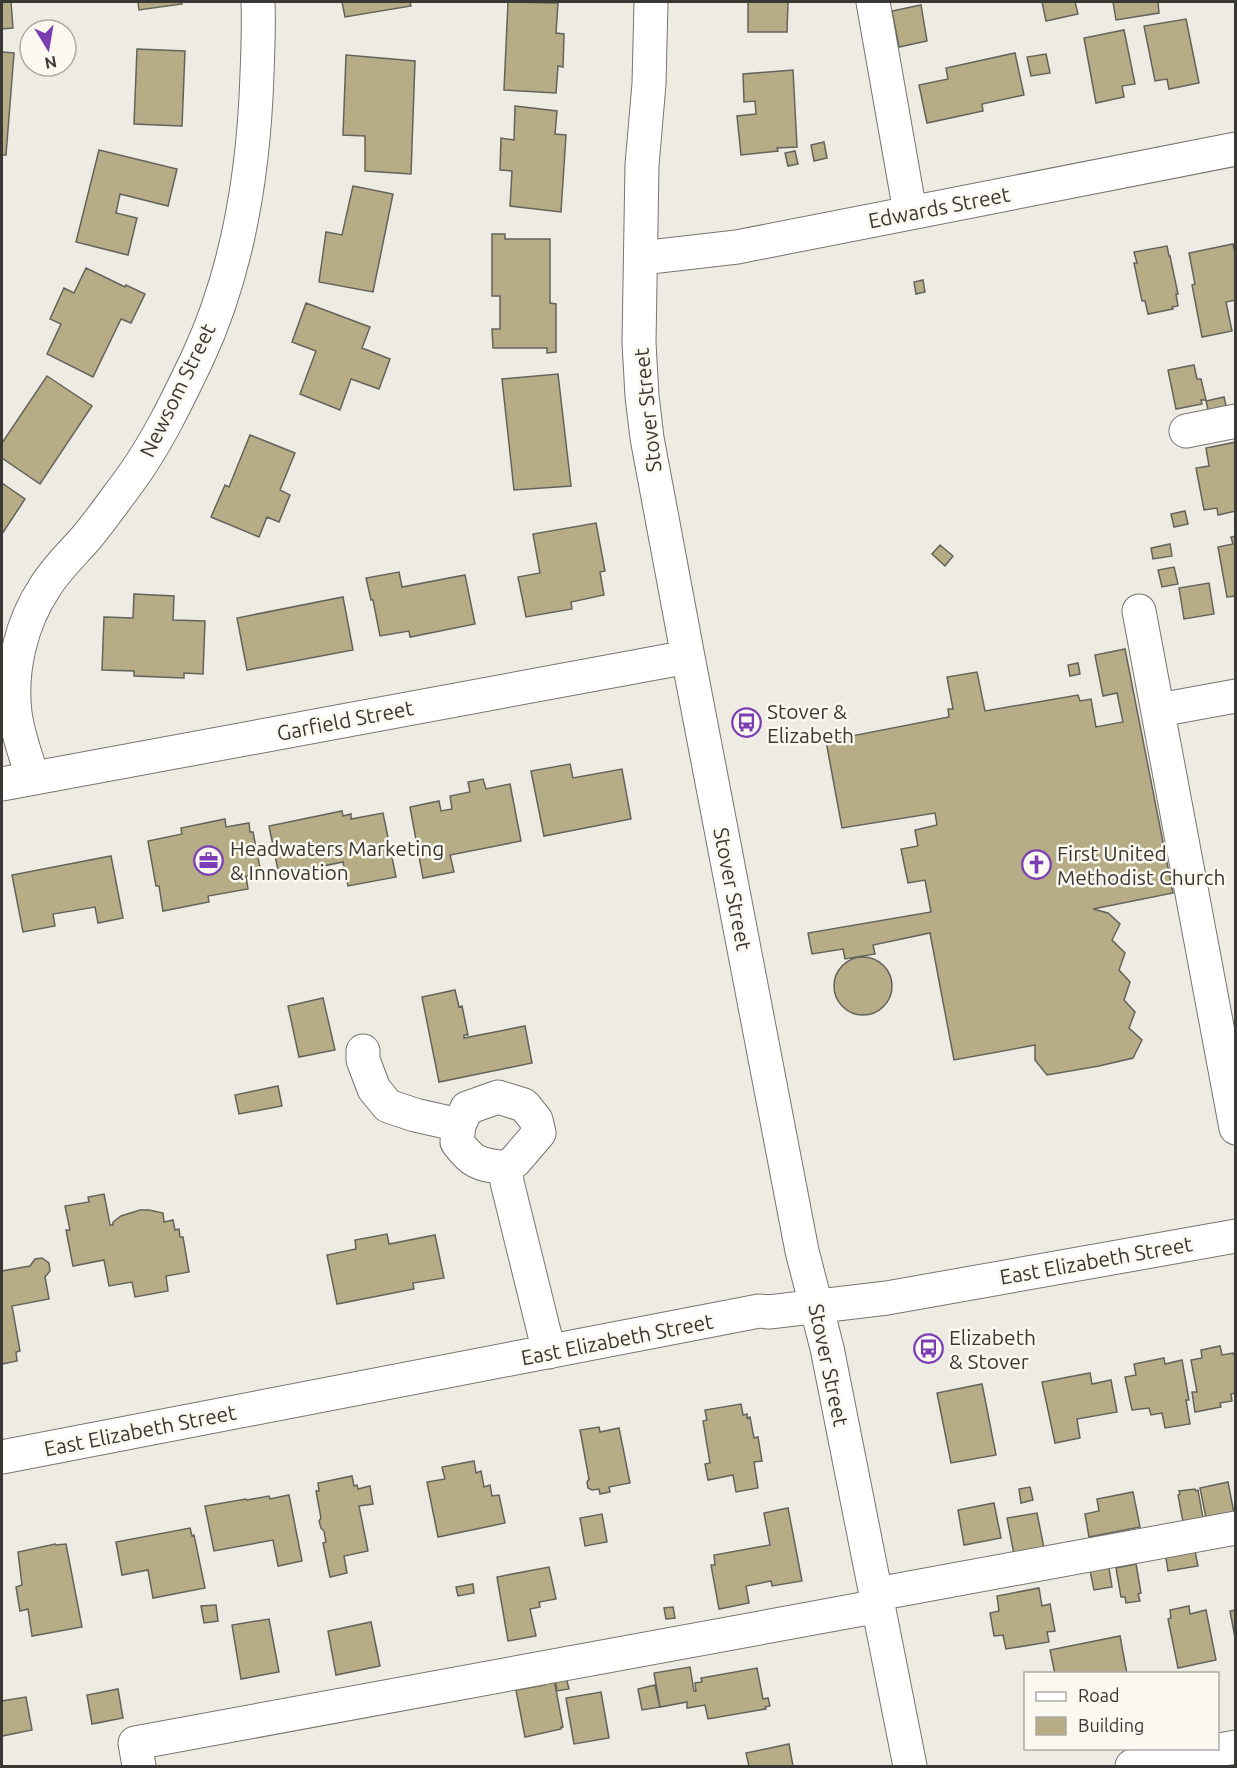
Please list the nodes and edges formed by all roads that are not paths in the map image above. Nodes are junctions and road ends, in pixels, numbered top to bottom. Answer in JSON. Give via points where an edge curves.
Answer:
{"nodes":[{"id":1,"x":258,"y":2,"type":"edge"},
{"id":2,"x":651,"y":2,"type":"edge"},
{"id":3,"x":873,"y":2,"type":"edge"},
{"id":4,"x":1236,"y":149,"type":"edge"},
{"id":5,"x":910,"y":212,"type":"junction"},
{"id":6,"x":641,"y":258,"type":"junction"},
{"id":7,"x":1236,"y":421,"type":"edge"},
{"id":8,"x":1186,"y":431,"type":"dead end"},
{"id":9,"x":1139,"y":611,"type":"dead end"},
{"id":10,"x":688,"y":657,"type":"junction"},
{"id":11,"x":1236,"y":696,"type":"edge"},
{"id":12,"x":1159,"y":710,"type":"junction"},
{"id":13,"x":33,"y":778,"type":"junction"},
{"id":14,"x":2,"y":784,"type":"edge"},
{"id":15,"x":363,"y":1051,"type":"dead end"},
{"id":16,"x":459,"y":1125,"type":"junction"},
{"id":17,"x":1236,"y":1128,"type":"edge"},
{"id":18,"x":506,"y":1168,"type":"junction"},
{"id":19,"x":1236,"y":1236,"type":"edge"},
{"id":20,"x":817,"y":1305,"type":"junction"},
{"id":21,"x":549,"y":1352,"type":"junction"},
{"id":22,"x":2,"y":1457,"type":"edge"},
{"id":23,"x":1236,"y":1528,"type":"edge"},
{"id":24,"x":878,"y":1600,"type":"junction"},
{"id":25,"x":1236,"y":1747,"type":"edge"},
{"id":26,"x":139,"y":1767,"type":"edge"},
{"id":27,"x":910,"y":1767,"type":"edge"},
{"id":28,"x":1132,"y":1767,"type":"edge"}],
"edges":[{"from":1,"to":13,"type":"street","name":"Newsom Street","via":[[256,121],[250,172],[221,296],[199,355],[165,424],[132,477],[44,587],[18,650],[15,711],[21,745]]},
{"from":2,"to":6,"type":"street","name":"Stover Street"},
{"from":3,"to":5,"type":"street"},
{"from":4,"to":5,"type":"street","name":"Edwards Street"},
{"from":5,"to":6,"type":"street","name":"Edwards Street","via":[[737,247]]},
{"from":6,"to":10,"type":"street","name":"Stover Street","via":[[642,396]]},
{"from":7,"to":8,"type":"street"},
{"from":9,"to":12,"type":"street"},
{"from":10,"to":13,"type":"street","name":"Garfield Street"},
{"from":10,"to":20,"type":"street","name":"Stover Street","via":[[802,1251]]},
{"from":11,"to":12,"type":"street"},
{"from":12,"to":17,"type":"street"},
{"from":13,"to":14,"type":"street","name":"Garfield Street"},
{"from":15,"to":16,"type":"street","via":[[374,1089],[388,1106]]},
{"from":16,"to":18,"type":"street","via":[[458,1142],[468,1157],[480,1164]]},
{"from":16,"to":18,"type":"street","via":[[467,1108],[498,1097],[524,1105],[536,1120],[539,1132]]},
{"from":18,"to":21,"type":"street"},
{"from":19,"to":20,"type":"street","name":"East Elizabeth Street","via":[[887,1298]]},
{"from":20,"to":21,"type":"street","name":"East Elizabeth Street","via":[[759,1311]]},
{"from":20,"to":24,"type":"street","name":"Stover Street"},
{"from":21,"to":22,"type":"street","name":"East Elizabeth Street"},
{"from":23,"to":24,"type":"street"},
{"from":24,"to":26,"type":"street","via":[[135,1743]]},
{"from":24,"to":27,"type":"street","name":"Stover Street"},
{"from":25,"to":28,"type":"street"}]}
